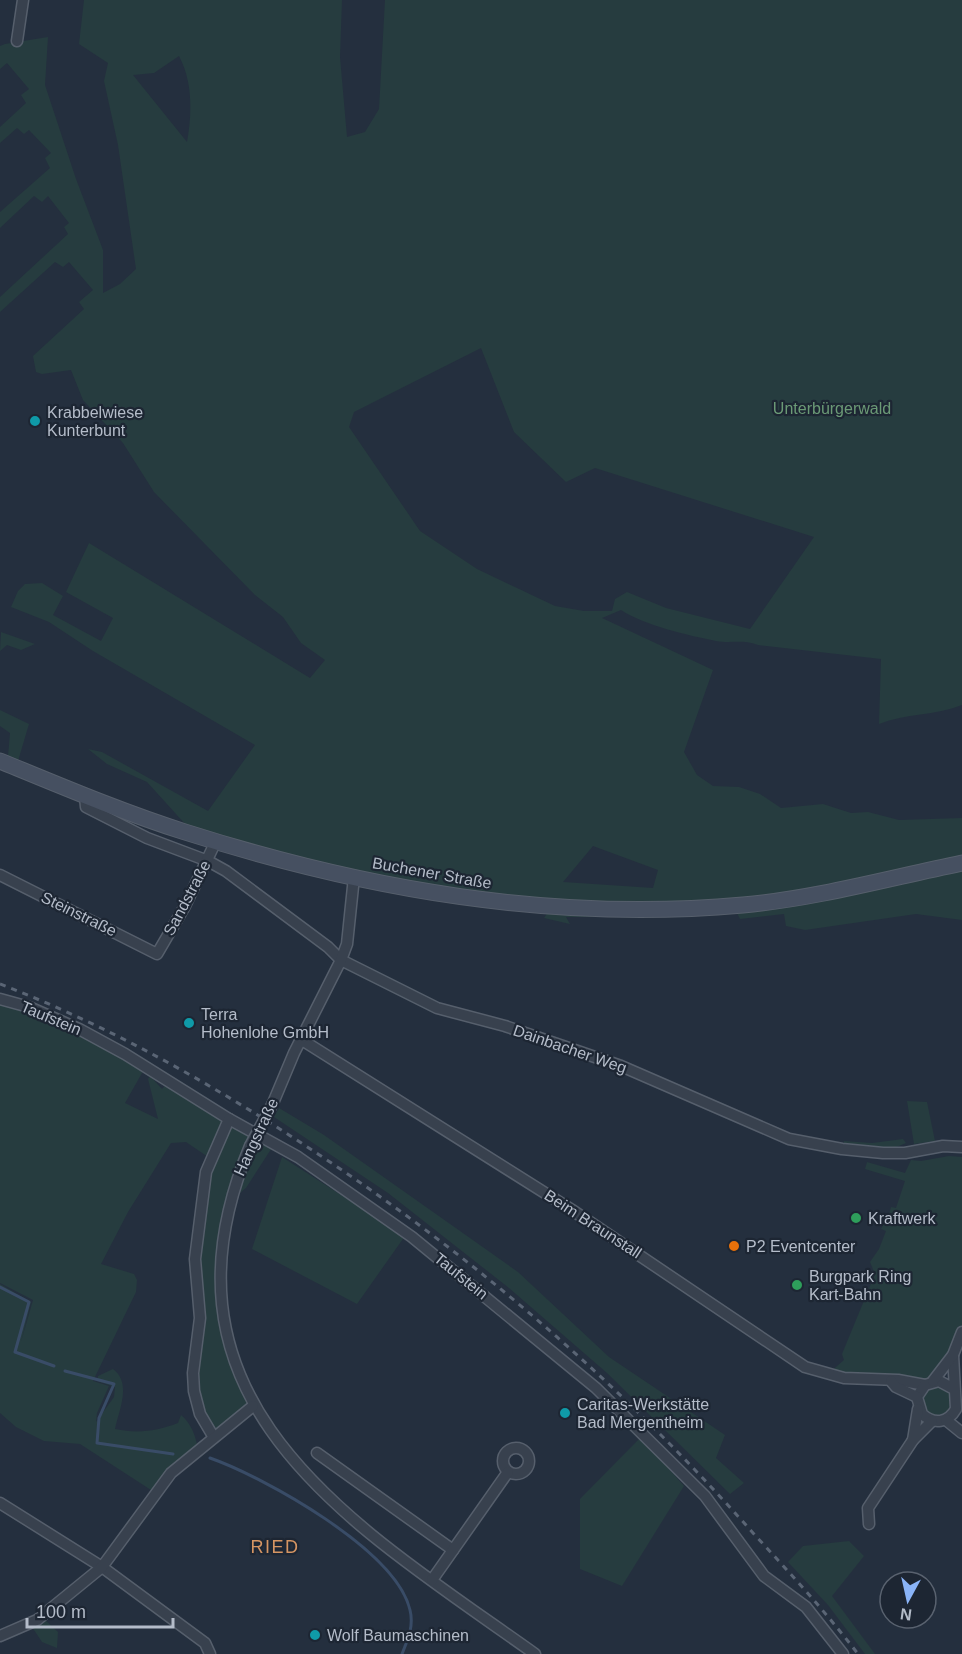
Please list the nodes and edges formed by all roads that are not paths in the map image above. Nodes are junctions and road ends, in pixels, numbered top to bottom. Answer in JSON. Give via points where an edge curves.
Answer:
{"nodes":[{"id":1,"x":23,"y":0,"type":"edge"},
{"id":2,"x":17,"y":41,"type":"dead end"},
{"id":3,"x":0,"y":761,"type":"edge"},
{"id":4,"x":85,"y":796,"type":"junction"},
{"id":5,"x":216,"y":841,"type":"junction"},
{"id":6,"x":208,"y":861,"type":"junction"},
{"id":7,"x":962,"y":863,"type":"edge"},
{"id":8,"x":0,"y":875,"type":"edge"},
{"id":9,"x":354,"y":877,"type":"junction"},
{"id":10,"x":157,"y":954,"type":"joint"},
{"id":11,"x":341,"y":960,"type":"junction"},
{"id":12,"x":0,"y":999,"type":"edge"},
{"id":13,"x":302,"y":1040,"type":"junction"},
{"id":14,"x":230,"y":1119,"type":"junction"},
{"id":15,"x":962,"y":1147,"type":"edge"},
{"id":16,"x":962,"y":1332,"type":"edge"},
{"id":17,"x":953,"y":1355,"type":"junction"},
{"id":18,"x":891,"y":1381,"type":"junction"},
{"id":19,"x":929,"y":1383,"type":"junction"},
{"id":20,"x":954,"y":1389,"type":"junction"},
{"id":21,"x":917,"y":1397,"type":"junction"},
{"id":22,"x":253,"y":1406,"type":"junction"},
{"id":23,"x":918,"y":1409,"type":"junction"},
{"id":24,"x":956,"y":1409,"type":"junction"},
{"id":25,"x":946,"y":1420,"type":"junction"},
{"id":26,"x":962,"y":1420,"type":"edge"},
{"id":27,"x":932,"y":1421,"type":"junction"},
{"id":28,"x":962,"y":1433,"type":"edge"},
{"id":29,"x":213,"y":1436,"type":"junction"},
{"id":30,"x":913,"y":1440,"type":"junction"},
{"id":31,"x":317,"y":1453,"type":"dead end"},
{"id":32,"x":508,"y":1472,"type":"dead end"},
{"id":33,"x":0,"y":1503,"type":"edge"},
{"id":34,"x":868,"y":1524,"type":"dead end"},
{"id":35,"x":453,"y":1550,"type":"junction"},
{"id":36,"x":102,"y":1567,"type":"junction"},
{"id":37,"x":432,"y":1580,"type":"junction"},
{"id":38,"x":0,"y":1636,"type":"edge"},
{"id":39,"x":210,"y":1654,"type":"edge"},
{"id":40,"x":535,"y":1654,"type":"edge"},
{"id":41,"x":843,"y":1654,"type":"edge"}],
"edges":[{"from":1,"to":2,"type":"street"},
{"from":3,"to":4,"type":"main road","name":"Buchener Straße"},
{"from":4,"to":5,"type":"main road","name":"Buchener Straße"},
{"from":4,"to":6,"type":"street","name":"Buchener Straße","via":[[86,807],[147,838]]},
{"from":5,"to":6,"type":"street","name":"Sandstraße"},
{"from":5,"to":9,"type":"main road","name":"Buchener Straße"},
{"from":6,"to":10,"type":"street","name":"Sandstraße"},
{"from":6,"to":11,"type":"street","name":"Dainbacher Weg","via":[[328,946]]},
{"from":7,"to":9,"type":"main road","name":"Buchener Straße","via":[[857,888],[692,909],[531,907],[445,896]]},
{"from":8,"to":10,"type":"street","name":"Steinstraße"},
{"from":9,"to":11,"type":"street","name":"Hangstraße","via":[[347,944]]},
{"from":11,"to":13,"type":"street","name":"Hangstraße"},
{"from":11,"to":15,"type":"street","name":"Dainbacher Weg","via":[[437,1008],[505,1026],[621,1066],[789,1139],[883,1153]]},
{"from":12,"to":14,"type":"street","name":"Taufstein","via":[[79,1029]]},
{"from":13,"to":18,"type":"street","name":"Beim Braunstall","via":[[572,1210],[805,1367],[844,1378]]},
{"from":13,"to":22,"type":"street","name":"Hangstraße","bridge":true,"via":[[235,1183],[219,1259],[224,1324]]},
{"from":14,"to":29,"type":"street","via":[[206,1172],[195,1259],[200,1318],[194,1392],[200,1414]]},
{"from":14,"to":41,"type":"street","name":"Taufstein","via":[[298,1157],[412,1237],[596,1388],[705,1496],[764,1576],[806,1607]]},
{"from":16,"to":17,"type":"street"},
{"from":17,"to":19,"type":"street"},
{"from":17,"to":20,"type":"street"},
{"from":18,"to":19,"type":"street","name":"Beim Braunstall"},
{"from":18,"to":21,"type":"street","name":"Beim Braunstall"},
{"from":19,"to":20,"type":"street","via":[[944,1382]]},
{"from":19,"to":21,"type":"street"},
{"from":20,"to":24,"type":"street"},
{"from":21,"to":23,"type":"street"},
{"from":22,"to":29,"type":"street"},
{"from":22,"to":37,"type":"street","name":"Hangstraße","via":[[292,1461],[369,1535]]},
{"from":23,"to":27,"type":"street"},
{"from":23,"to":30,"type":"street"},
{"from":24,"to":25,"type":"street"},
{"from":24,"to":26,"type":"street"},
{"from":25,"to":27,"type":"street"},
{"from":25,"to":28,"type":"street"},
{"from":27,"to":30,"type":"street"},
{"from":29,"to":36,"type":"street","via":[[171,1473]]},
{"from":30,"to":34,"type":"street","via":[[867,1508]]},
{"from":31,"to":35,"type":"street"},
{"from":32,"to":35,"type":"street"},
{"from":33,"to":36,"type":"street"},
{"from":35,"to":37,"type":"street"},
{"from":36,"to":38,"type":"street","via":[[37,1620]]},
{"from":36,"to":39,"type":"street","via":[[205,1643]]},
{"from":37,"to":40,"type":"street","name":"Hangstraße"}]}
